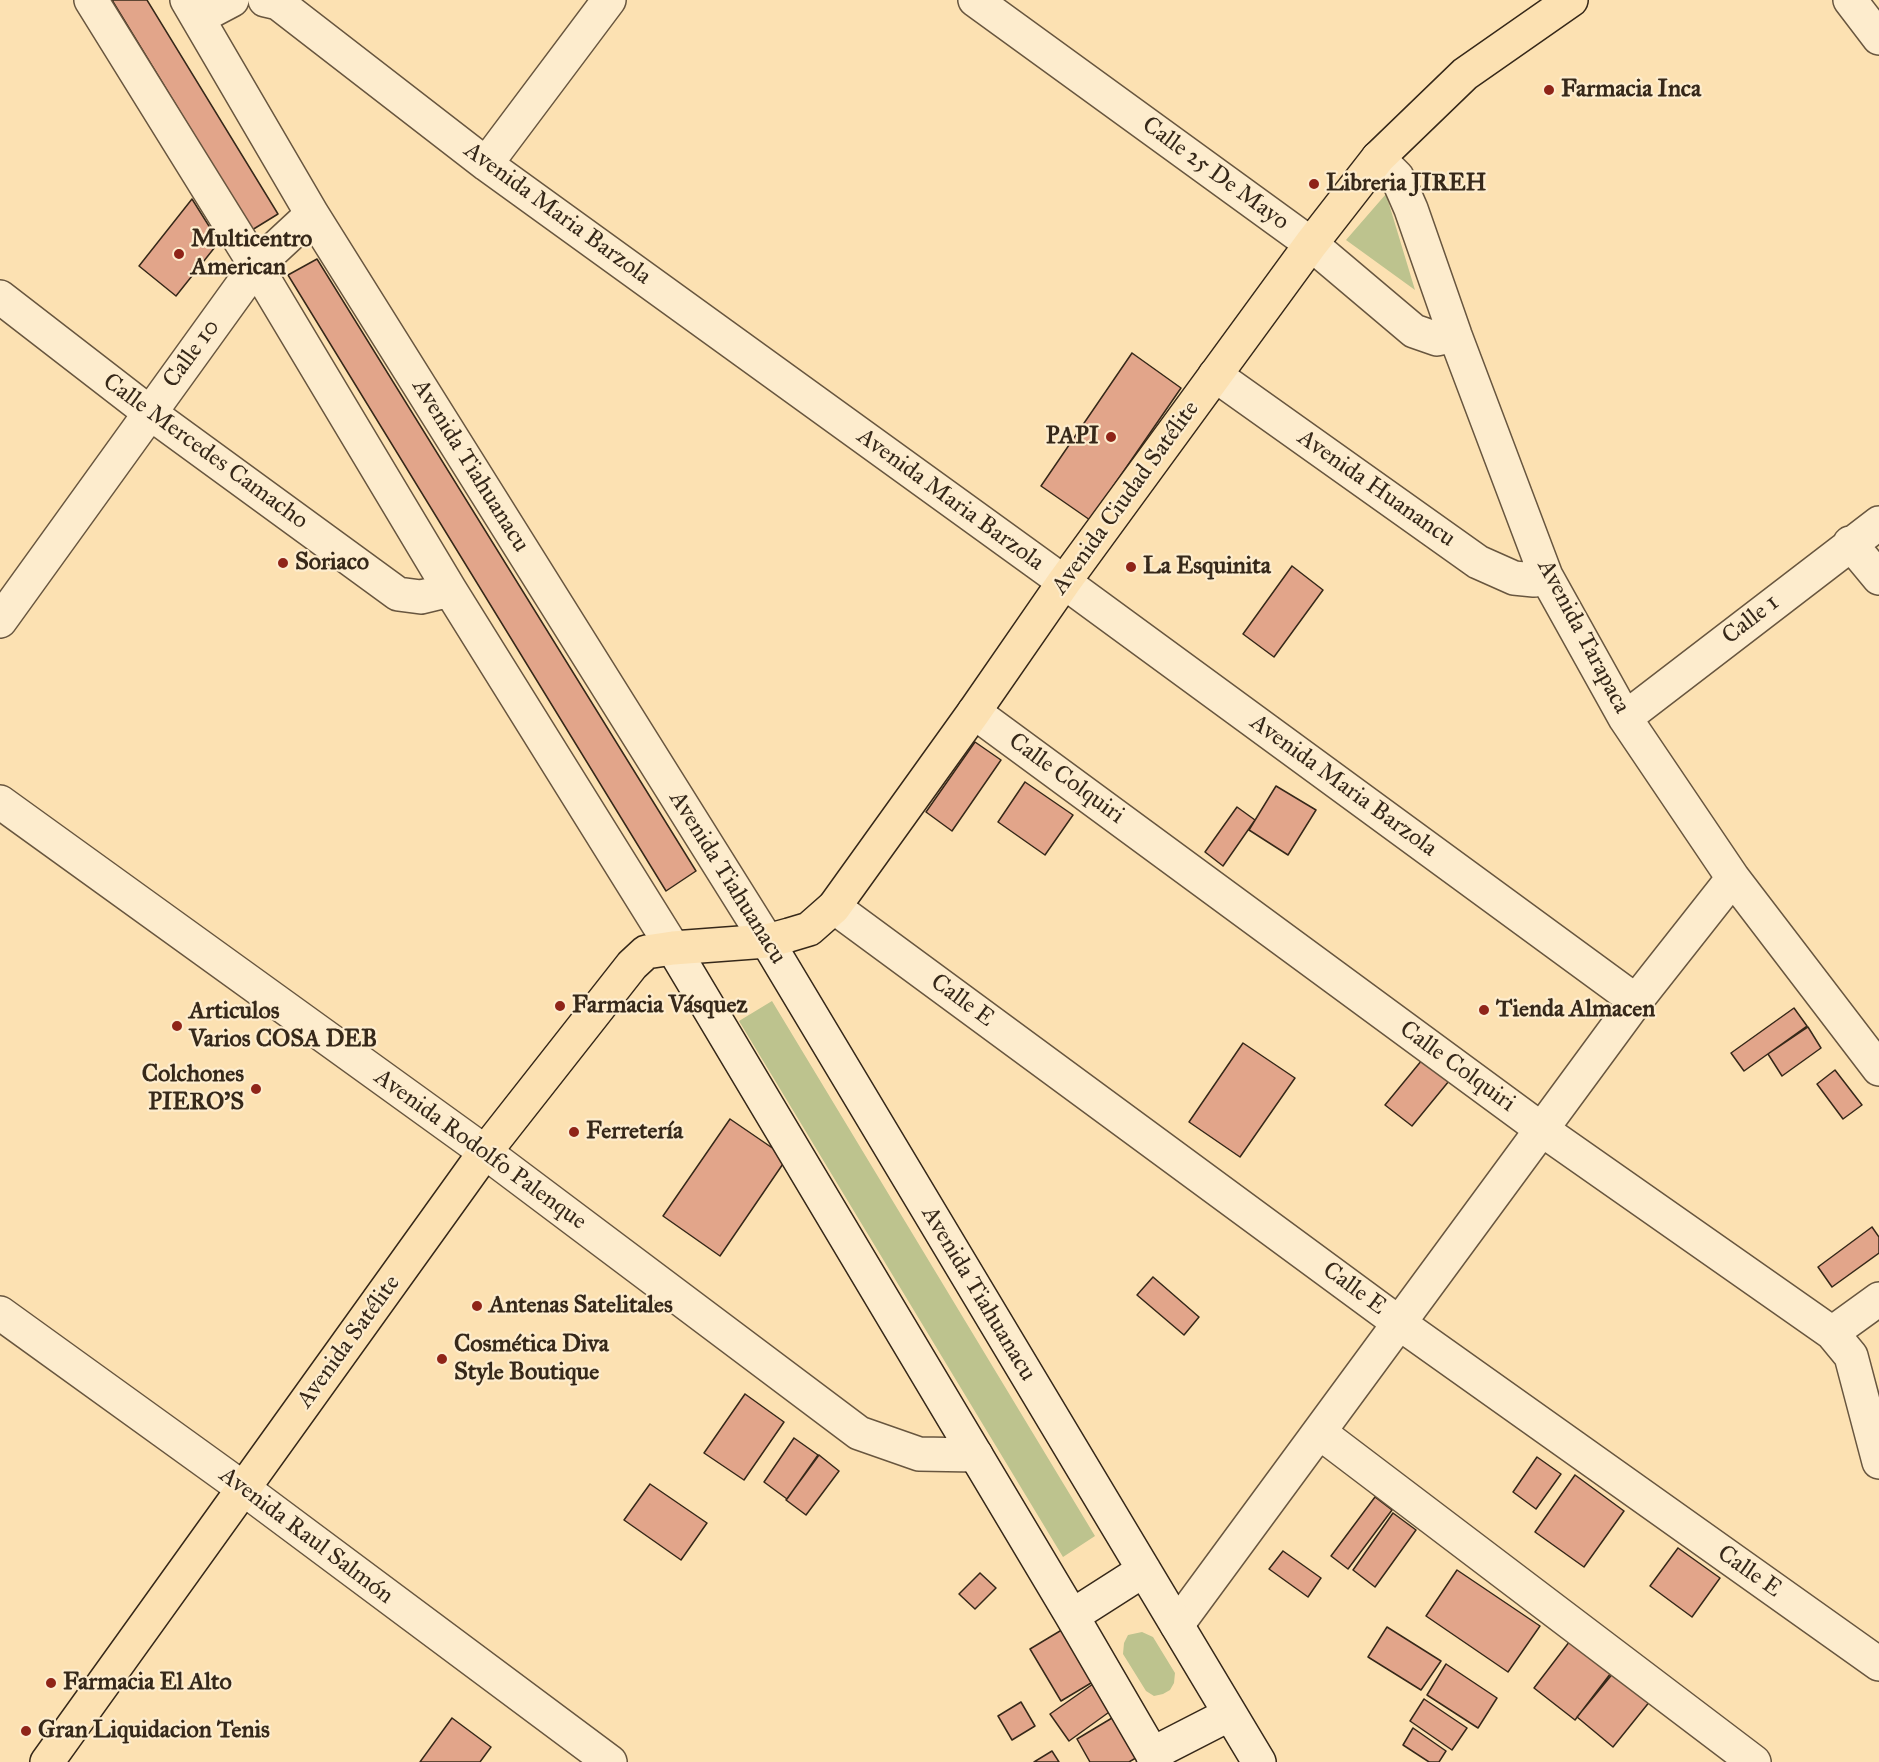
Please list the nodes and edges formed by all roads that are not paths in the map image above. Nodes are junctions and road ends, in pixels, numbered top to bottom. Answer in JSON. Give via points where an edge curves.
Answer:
{"nodes":[{"id":1,"x":91,"y":0,"type":"edge"},
{"id":2,"x":232,"y":0,"type":"edge"},
{"id":3,"x":265,"y":0,"type":"edge"},
{"id":4,"x":609,"y":0,"type":"edge"},
{"id":5,"x":975,"y":0,"type":"edge"},
{"id":6,"x":1571,"y":0,"type":"edge"},
{"id":7,"x":1850,"y":0,"type":"edge"},
{"id":8,"x":192,"y":9,"type":"edge"},
{"id":9,"x":1879,"y":38,"type":"edge"},
{"id":10,"x":1378,"y":158,"type":"junction"},
{"id":11,"x":486,"y":164,"type":"junction"},
{"id":12,"x":312,"y":214,"type":"junction"},
{"id":13,"x":1311,"y":244,"type":"junction"},
{"id":14,"x":256,"y":266,"type":"junction"},
{"id":15,"x":0,"y":297,"type":"edge"},
{"id":16,"x":1455,"y":335,"type":"junction"},
{"id":17,"x":1215,"y":375,"type":"junction"},
{"id":18,"x":150,"y":413,"type":"junction"},
{"id":19,"x":1879,"y":523,"type":"edge"},
{"id":20,"x":1850,"y":543,"type":"junction"},
{"id":21,"x":1546,"y":576,"type":"junction"},
{"id":22,"x":1879,"y":578,"type":"edge"},
{"id":23,"x":1064,"y":582,"type":"junction"},
{"id":24,"x":450,"y":590,"type":"junction"},
{"id":25,"x":0,"y":621,"type":"edge"},
{"id":26,"x":974,"y":712,"type":"junction"},
{"id":27,"x":1625,"y":718,"type":"junction"},
{"id":28,"x":0,"y":802,"type":"edge"},
{"id":29,"x":1733,"y":878,"type":"junction"},
{"id":30,"x":834,"y":907,"type":"junction"},
{"id":31,"x":766,"y":941,"type":"junction"},
{"id":32,"x":673,"y":948,"type":"junction"},
{"id":33,"x":1636,"y":1001,"type":"junction"},
{"id":34,"x":1879,"y":1069,"type":"edge"},
{"id":35,"x":1541,"y":1129,"type":"junction"},
{"id":36,"x":485,"y":1152,"type":"junction"},
{"id":37,"x":1879,"y":1299,"type":"edge"},
{"id":38,"x":0,"y":1313,"type":"edge"},
{"id":39,"x":1399,"y":1323,"type":"junction"},
{"id":40,"x":1832,"y":1333,"type":"junction"},
{"id":41,"x":1319,"y":1432,"type":"junction"},
{"id":42,"x":976,"y":1455,"type":"junction"},
{"id":43,"x":1879,"y":1462,"type":"edge"},
{"id":44,"x":244,"y":1489,"type":"junction"},
{"id":45,"x":1144,"y":1570,"type":"junction"},
{"id":46,"x":1072,"y":1616,"type":"junction"},
{"id":47,"x":1177,"y":1625,"type":"junction"},
{"id":48,"x":1879,"y":1664,"type":"edge"},
{"id":49,"x":1230,"y":1714,"type":"junction"},
{"id":50,"x":1155,"y":1758,"type":"edge"},
{"id":51,"x":47,"y":1762,"type":"edge"},
{"id":52,"x":610,"y":1762,"type":"edge"},
{"id":53,"x":1259,"y":1762,"type":"edge"},
{"id":54,"x":1754,"y":1762,"type":"edge"}],
"edges":[{"from":1,"to":14,"type":"street"},
{"from":2,"to":8,"type":"street"},
{"from":3,"to":11,"type":"street","name":"Avenida Maria Barzola","via":[[278,3]]},
{"from":4,"to":11,"type":"street"},
{"from":5,"to":13,"type":"street","name":"Calle 25 De Mayo"},
{"from":6,"to":10,"type":"main road","name":"Avenida Ciudad Satélite","via":[[1465,74]]},
{"from":7,"to":9,"type":"street"},
{"from":8,"to":12,"type":"street","name":"Avenida Tiahuanacu"},
{"from":10,"to":13,"type":"main road","name":"Avenida Ciudad Satélite"},
{"from":10,"to":16,"type":"street","name":"Avenida Tarapaca","via":[[1397,177],[1411,209]]},
{"from":11,"to":23,"type":"street","name":"Avenida Maria Barzola"},
{"from":12,"to":14,"type":"street","name":"Calle 10"},
{"from":12,"to":31,"type":"street","name":"Avenida Tiahuanacu"},
{"from":13,"to":16,"type":"street","name":"Calle 25 De Mayo","via":[[1414,331],[1437,339]]},
{"from":13,"to":17,"type":"main road","name":"Avenida Ciudad Satélite"},
{"from":14,"to":18,"type":"street","name":"Calle 10"},
{"from":14,"to":24,"type":"street"},
{"from":15,"to":18,"type":"street","name":"Calle Mercedes Camacho"},
{"from":16,"to":21,"type":"street","name":"Avenida Tarapaca"},
{"from":17,"to":21,"type":"street","name":"Avenida Huanancu","via":[[1478,562],[1514,578],[1534,580]]},
{"from":17,"to":23,"type":"main road","name":"Avenida Ciudad Satélite"},
{"from":18,"to":24,"type":"street","name":"Calle Mercedes Camacho","via":[[398,594],[421,597]]},
{"from":18,"to":25,"type":"street","name":"Calle 10"},
{"from":19,"to":20,"type":"street","name":"Calle 1"},
{"from":20,"to":22,"type":"street"},
{"from":20,"to":27,"type":"street","name":"Calle 1"},
{"from":21,"to":27,"type":"street","name":"Avenida Tarapaca"},
{"from":23,"to":26,"type":"main road","name":"Avenida Ciudad Satélite"},
{"from":23,"to":33,"type":"street","name":"Avenida Maria Barzola"},
{"from":24,"to":32,"type":"street"},
{"from":26,"to":30,"type":"main road","name":"Avenida Ciudad Satélite"},
{"from":26,"to":35,"type":"street","name":"Calle Colquiri"},
{"from":27,"to":29,"type":"street","name":"Avenida Tarapaca"},
{"from":28,"to":36,"type":"street","name":"Avenida Rodolfo Palenque"},
{"from":29,"to":33,"type":"street"},
{"from":29,"to":34,"type":"street","name":"Avenida Tarapaca"},
{"from":30,"to":31,"type":"main road","name":"Avenida Ciudad Satélite","via":[[809,929]]},
{"from":30,"to":39,"type":"street","name":"Calle E"},
{"from":31,"to":32,"type":"main road","name":"Avenida Ciudad Satélite"},
{"from":31,"to":45,"type":"street","name":"Avenida Tiahuanacu"},
{"from":32,"to":36,"type":"main road","name":"Avenida Satélite","via":[[646,952],[632,965]]},
{"from":32,"to":42,"type":"street"},
{"from":33,"to":35,"type":"street"},
{"from":35,"to":39,"type":"street"},
{"from":35,"to":40,"type":"street","name":"Calle Colquiri"},
{"from":36,"to":42,"type":"street","name":"Avenida Rodolfo Palenque","via":[[859,1433],[919,1454]]},
{"from":36,"to":44,"type":"main road","name":"Avenida Satélite"},
{"from":37,"to":40,"type":"street"},
{"from":38,"to":44,"type":"street","name":"Avenida Raul Salmón"},
{"from":39,"to":41,"type":"street"},
{"from":39,"to":48,"type":"street","name":"Calle E"},
{"from":40,"to":43,"type":"street","name":"Calle Colquiri","via":[[1851,1356]]},
{"from":41,"to":47,"type":"street"},
{"from":41,"to":54,"type":"street"},
{"from":42,"to":46,"type":"street"},
{"from":44,"to":51,"type":"main road","name":"Avenida Satélite"},
{"from":44,"to":52,"type":"street","name":"Avenida Raul Salmón"},
{"from":45,"to":46,"type":"street"},
{"from":45,"to":47,"type":"street","name":"Avenida Tiahuanacu"},
{"from":46,"to":50,"type":"street"},
{"from":47,"to":49,"type":"street","name":"Avenida Tiahuanacu"},
{"from":49,"to":50,"type":"street"},
{"from":49,"to":53,"type":"street","name":"Avenida Tiahuanacu"}]}
